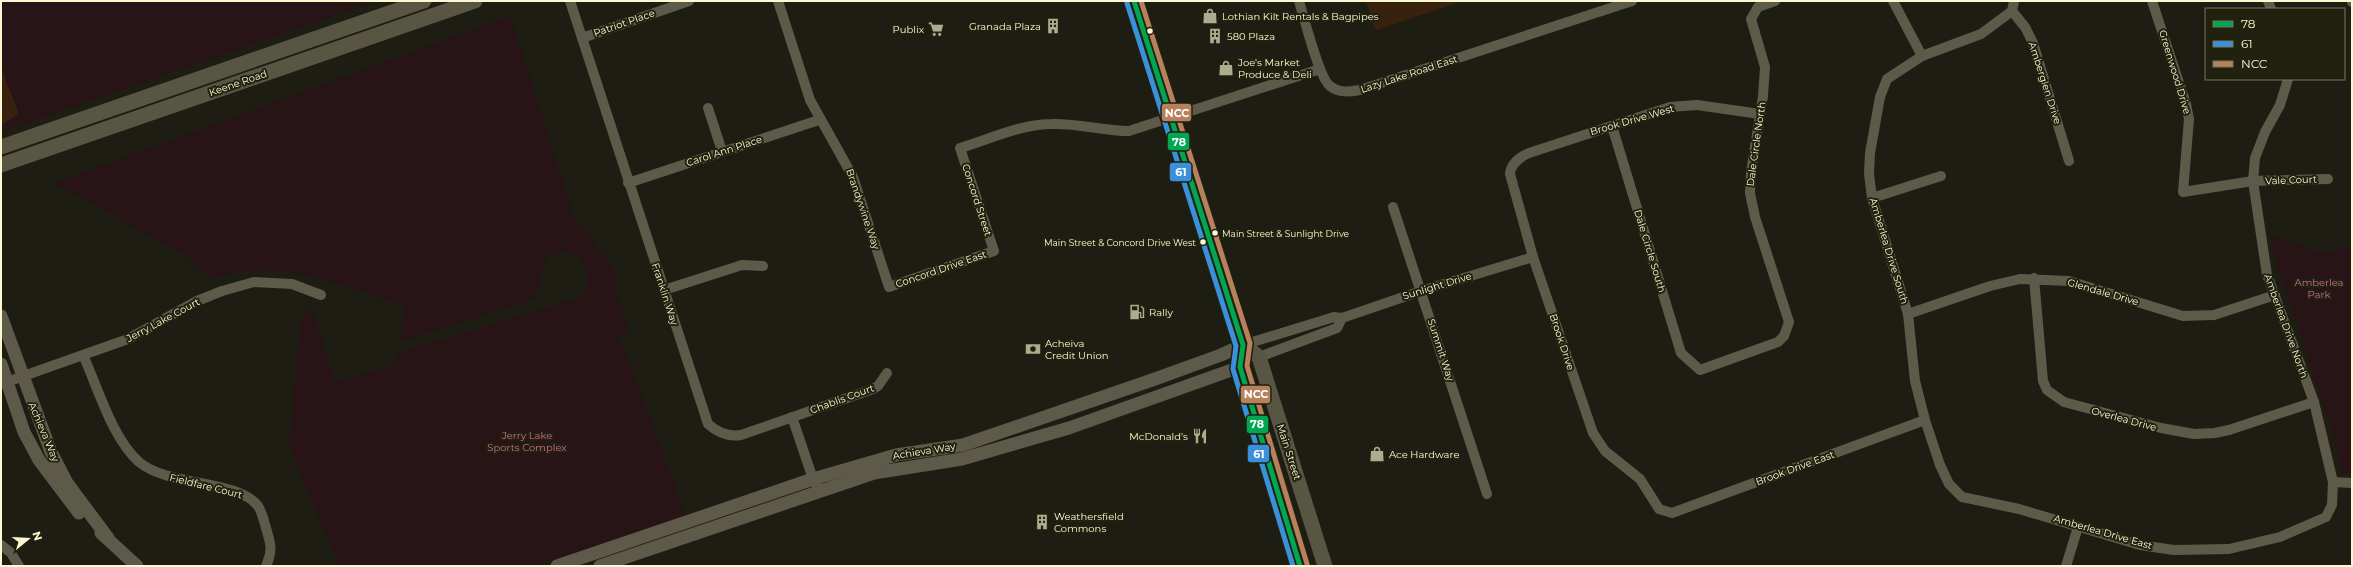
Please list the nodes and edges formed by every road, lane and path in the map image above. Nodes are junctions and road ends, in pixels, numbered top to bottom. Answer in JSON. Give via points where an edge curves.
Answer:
{"nodes":[{"id":1,"x":424,"y":1,"type":"edge"},
{"id":2,"x":475,"y":1,"type":"edge"},
{"id":3,"x":570,"y":1,"type":"edge"},
{"id":4,"x":690,"y":1,"type":"edge"},
{"id":5,"x":778,"y":1,"type":"edge"},
{"id":6,"x":1134,"y":1,"type":"edge"},
{"id":7,"x":1299,"y":1,"type":"edge"},
{"id":8,"x":1632,"y":1,"type":"edge"},
{"id":9,"x":1775,"y":1,"type":"edge"},
{"id":10,"x":1893,"y":1,"type":"edge"},
{"id":11,"x":2152,"y":1,"type":"edge"},
{"id":12,"x":2013,"y":6,"type":"edge"},
{"id":13,"x":582,"y":38,"type":"junction"},
{"id":14,"x":1922,"y":56,"type":"junction"},
{"id":15,"x":1320,"y":69,"type":"junction"},
{"id":16,"x":2288,"y":80,"type":"edge"},
{"id":17,"x":708,"y":108,"type":"dead end"},
{"id":18,"x":1760,"y":114,"type":"junction"},
{"id":19,"x":1172,"y":118,"type":"junction"},
{"id":20,"x":819,"y":120,"type":"junction"},
{"id":21,"x":1612,"y":126,"type":"junction"},
{"id":22,"x":1,"y":147,"type":"edge"},
{"id":23,"x":722,"y":151,"type":"junction"},
{"id":24,"x":1529,"y":153,"type":"joint"},
{"id":25,"x":2070,"y":160,"type":"dead end"},
{"id":26,"x":1,"y":165,"type":"edge"},
{"id":27,"x":1941,"y":176,"type":"dead end"},
{"id":28,"x":2328,"y":179,"type":"dead end"},
{"id":29,"x":2253,"y":181,"type":"junction"},
{"id":30,"x":628,"y":183,"type":"junction"},
{"id":31,"x":1872,"y":198,"type":"junction"},
{"id":32,"x":1393,"y":207,"type":"dead end"},
{"id":33,"x":994,"y":251,"type":"joint"},
{"id":34,"x":1533,"y":257,"type":"junction"},
{"id":35,"x":763,"y":266,"type":"dead end"},
{"id":36,"x":2034,"y":278,"type":"junction"},
{"id":37,"x":889,"y":287,"type":"joint"},
{"id":38,"x":664,"y":290,"type":"junction"},
{"id":39,"x":1421,"y":291,"type":"junction"},
{"id":40,"x":321,"y":295,"type":"dead end"},
{"id":41,"x":2275,"y":295,"type":"junction"},
{"id":42,"x":1908,"y":314,"type":"junction"},
{"id":43,"x":1,"y":316,"type":"edge"},
{"id":44,"x":1342,"y":318,"type":"junction"},
{"id":45,"x":1243,"y":344,"type":"junction"},
{"id":46,"x":83,"y":355,"type":"junction"},
{"id":47,"x":1259,"y":357,"type":"junction"},
{"id":48,"x":1,"y":364,"type":"edge"},
{"id":49,"x":1240,"y":367,"type":"junction"},
{"id":50,"x":1700,"y":370,"type":"joint"},
{"id":51,"x":887,"y":373,"type":"dead end"},
{"id":52,"x":22,"y":377,"type":"junction"},
{"id":53,"x":4,"y":383,"type":"edge"},
{"id":54,"x":2314,"y":402,"type":"junction"},
{"id":55,"x":792,"y":417,"type":"junction"},
{"id":56,"x":1925,"y":420,"type":"junction"},
{"id":57,"x":814,"y":479,"type":"junction"},
{"id":58,"x":2333,"y":482,"type":"junction"},
{"id":59,"x":2352,"y":483,"type":"edge"},
{"id":60,"x":821,"y":492,"type":"junction"},
{"id":61,"x":1487,"y":494,"type":"dead end"},
{"id":62,"x":1984,"y":503,"type":"joint"},
{"id":63,"x":1666,"y":512,"type":"joint"},
{"id":64,"x":2078,"y":527,"type":"junction"},
{"id":65,"x":108,"y":538,"type":"junction"},
{"id":66,"x":1,"y":545,"type":"edge"},
{"id":67,"x":614,"y":547,"type":"junction"},
{"id":68,"x":619,"y":563,"type":"edge"},
{"id":69,"x":19,"y":566,"type":"edge"},
{"id":70,"x":137,"y":566,"type":"edge"},
{"id":71,"x":266,"y":566,"type":"edge"},
{"id":72,"x":557,"y":566,"type":"edge"},
{"id":73,"x":600,"y":566,"type":"edge"},
{"id":74,"x":1300,"y":566,"type":"edge"},
{"id":75,"x":1325,"y":566,"type":"edge"},
{"id":76,"x":2066,"y":566,"type":"edge"}],
"edges":[{"from":1,"to":22,"type":"main road","name":"Keene Road"},
{"from":2,"to":26,"type":"main road","name":"Keene Road"},
{"from":3,"to":13,"type":"street","name":"Franklin Way"},
{"from":4,"to":13,"type":"street","name":"Patriot Place"},
{"from":5,"to":20,"type":"street","name":"Brandywine Way"},
{"from":6,"to":19,"type":"main road"},
{"from":7,"to":15,"type":"street","name":"Lazy Lake Road East"},
{"from":8,"to":15,"type":"street","name":"Lazy Lake Road East","via":[[1360,90],[1336,90],[1328,85]]},
{"from":9,"to":18,"type":"street","name":"Dale Circle North","via":[[1758,7],[1751,19],[1765,67]]},
{"from":10,"to":14,"type":"street"},
{"from":11,"to":29,"type":"street","name":"Greenwood Drive","via":[[2189,119],[2182,192]]},
{"from":12,"to":14,"type":"street","name":"Amberlea Drive South","via":[[1981,34]]},
{"from":12,"to":25,"type":"street","name":"Amberglen Drive","via":[[2034,43]]},
{"from":13,"to":30,"type":"street","name":"Franklin Way"},
{"from":14,"to":31,"type":"street","name":"Amberlea Drive South","via":[[1888,79],[1880,97],[1870,153]]},
{"from":15,"to":19,"type":"street"},
{"from":16,"to":29,"type":"street","name":"Amberlea Drive North","via":[[2280,105],[2265,132],[2256,158]]},
{"from":17,"to":23,"type":"street"},
{"from":18,"to":21,"type":"street","name":"Brook Drive West","via":[[1696,105],[1670,107]]},
{"from":18,"to":50,"type":"street","name":"Dale Circle North","via":[[1750,193],[1755,217],[1790,322],[1784,336],[1778,342]]},
{"from":19,"to":33,"type":"street","name":"Concord Street","via":[[1129,131],[1052,124],[1028,127],[960,148]]},
{"from":19,"to":45,"type":"main road"},
{"from":20,"to":23,"type":"street","name":"Carol Ann Place"},
{"from":20,"to":37,"type":"street","name":"Brandywine Way","via":[[853,178]]},
{"from":21,"to":24,"type":"street","name":"Brook Drive West"},
{"from":21,"to":50,"type":"street","name":"Dale Circle South","via":[[1681,353]]},
{"from":23,"to":30,"type":"street","name":"Carol Ann Place"},
{"from":24,"to":34,"type":"street","name":"Brook Drive","via":[[1517,160],[1510,168],[1510,174]]},
{"from":27,"to":31,"type":"street"},
{"from":28,"to":29,"type":"street","name":"Vale Court"},
{"from":29,"to":41,"type":"street","name":"Amberlea Drive North","via":[[2267,275]]},
{"from":30,"to":38,"type":"street","name":"Franklin Way"},
{"from":31,"to":42,"type":"street","name":"Amberlea Drive South"},
{"from":32,"to":39,"type":"street","name":"Summit Way"},
{"from":33,"to":37,"type":"street","name":"Concord Drive East"},
{"from":34,"to":39,"type":"street","name":"Sunlight Drive"},
{"from":34,"to":63,"type":"street","name":"Brook Drive","via":[[1593,433],[1605,451],[1640,479],[1656,507]]},
{"from":35,"to":38,"type":"street","via":[[742,265]]},
{"from":36,"to":41,"type":"street","name":"Glendale Drive","via":[[2069,281],[2182,316],[2214,315]]},
{"from":36,"to":42,"type":"street","name":"Glendale Drive","via":[[1990,286]]},
{"from":36,"to":54,"type":"street","name":"Overlea Drive","via":[[2043,381],[2047,390],[2064,402],[2161,428],[2194,434],[2229,430]]},
{"from":38,"to":55,"type":"street","name":"Franklin Way","via":[[708,424],[721,433],[734,436]]},
{"from":39,"to":44,"type":"street","name":"Sunlight Drive"},
{"from":39,"to":61,"type":"street","name":"Summit Way"},
{"from":40,"to":46,"type":"street","name":"Jerry Lake Court","via":[[292,284],[254,282],[197,301],[128,339]]},
{"from":41,"to":54,"type":"street","name":"Amberlea Drive North"},
{"from":42,"to":56,"type":"street","name":"Amberlea Drive South","via":[[1911,357]]},
{"from":43,"to":52,"type":"street","name":"Achieva Way"},
{"from":44,"to":45,"type":"street","name":"Sunlight Drive","via":[[1334,317]]},
{"from":44,"to":47,"type":"street","name":"Sunlight Drive","via":[[1337,328]]},
{"from":45,"to":47,"type":"main road"},
{"from":45,"to":49,"type":"main road"},
{"from":45,"to":57,"type":"street","name":"Achieva Way","via":[[1156,379],[963,445],[896,455]]},
{"from":46,"to":52,"type":"street","name":"Jerry Lake Court"},
{"from":46,"to":71,"type":"street","name":"Fieldfare Court","via":[[117,432],[129,451],[141,463],[170,477],[241,494],[258,506],[271,544],[272,553]]},
{"from":47,"to":49,"type":"main road"},
{"from":47,"to":75,"type":"main road","name":"Main Street"},
{"from":48,"to":53,"type":"street","name":"Achieva Way"},
{"from":49,"to":60,"type":"street","name":"Achieva Way","via":[[1069,428],[962,459],[874,473]]},
{"from":49,"to":74,"type":"main road"},
{"from":51,"to":55,"type":"street","name":"Chablis Court","via":[[873,389]]},
{"from":52,"to":53,"type":"street","name":"Jerry Lake Court"},
{"from":52,"to":65,"type":"street","name":"Achieva Way","via":[[51,452],[64,477]]},
{"from":53,"to":65,"type":"street","name":"Achieva Way","via":[[24,432],[39,460],[81,516]]},
{"from":54,"to":58,"type":"street","name":"Amberlea Drive North"},
{"from":55,"to":57,"type":"street"},
{"from":56,"to":62,"type":"street","name":"Amberlea Drive South","via":[[1949,484],[1962,496]]},
{"from":56,"to":63,"type":"street","name":"Brook Drive East","via":[[1675,513]]},
{"from":57,"to":60,"type":"street"},
{"from":57,"to":67,"type":"street","name":"Achieva Way"},
{"from":58,"to":59,"type":"street"},
{"from":58,"to":64,"type":"street","name":"Amberlea Drive East","via":[[2332,505],[2326,517],[2280,537],[2229,549],[2174,550],[2140,545]]},
{"from":60,"to":68,"type":"street","name":"Achieva Way","via":[[774,505]]},
{"from":62,"to":64,"type":"street","name":"Amberlea Drive East","via":[[2019,509]]},
{"from":64,"to":76,"type":"street"},
{"from":65,"to":70,"type":"street","name":"Achieva Way"},
{"from":66,"to":69,"type":"street","via":[[11,553]]},
{"from":67,"to":68,"type":"street"},
{"from":67,"to":72,"type":"street","name":"Achieva Way"},
{"from":68,"to":73,"type":"street","name":"Achieva Way"}]}
